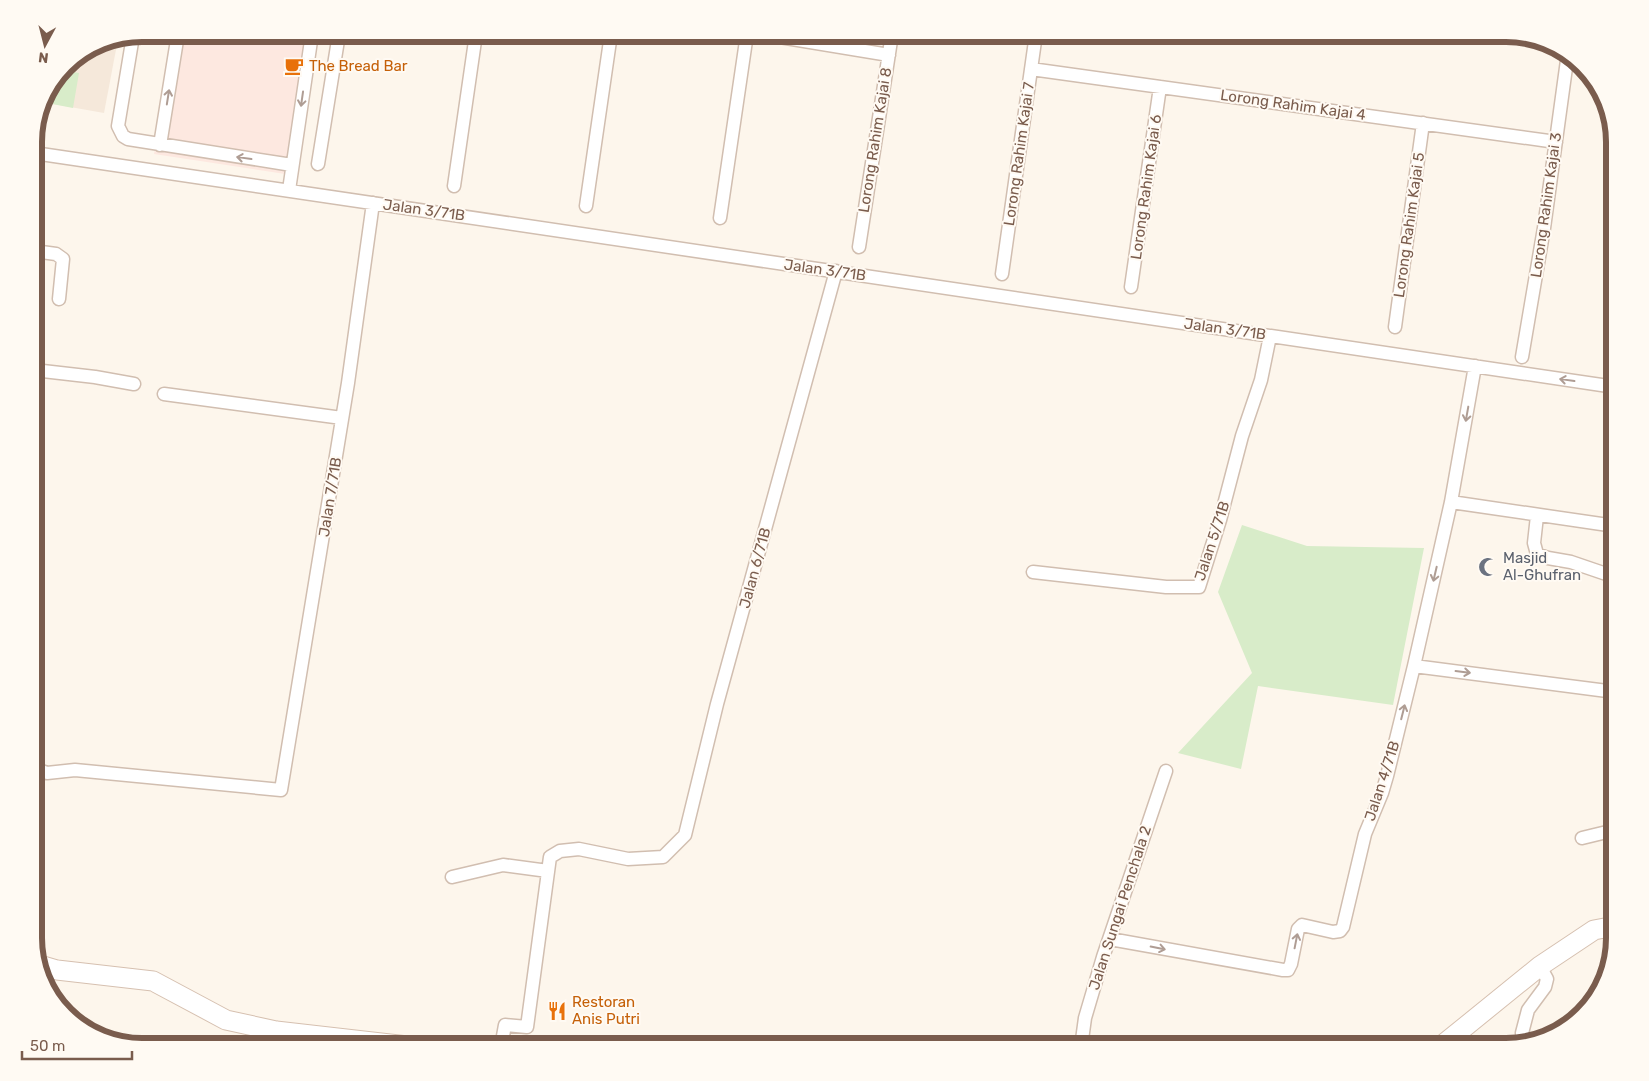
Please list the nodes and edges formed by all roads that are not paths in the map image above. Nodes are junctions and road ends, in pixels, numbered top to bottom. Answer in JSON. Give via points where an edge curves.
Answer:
{"nodes":[{"id":1,"x":891,"y":42,"type":"edge"},
{"id":2,"x":1035,"y":42,"type":"edge"},
{"id":3,"x":132,"y":43,"type":"edge"},
{"id":4,"x":177,"y":43,"type":"edge"},
{"id":5,"x":311,"y":43,"type":"edge"},
{"id":6,"x":338,"y":43,"type":"edge"},
{"id":7,"x":475,"y":43,"type":"edge"},
{"id":8,"x":610,"y":43,"type":"edge"},
{"id":9,"x":746,"y":43,"type":"edge"},
{"id":10,"x":813,"y":43,"type":"edge"},
{"id":11,"x":889,"y":55,"type":"junction"},
{"id":12,"x":1567,"y":62,"type":"edge"},
{"id":13,"x":1031,"y":69,"type":"junction"},
{"id":14,"x":1160,"y":87,"type":"junction"},
{"id":15,"x":1423,"y":124,"type":"junction"},
{"id":16,"x":1556,"y":142,"type":"junction"},
{"id":17,"x":160,"y":145,"type":"junction"},
{"id":18,"x":43,"y":153,"type":"edge"},
{"id":19,"x":318,"y":164,"type":"dead end"},
{"id":20,"x":292,"y":165,"type":"junction"},
{"id":21,"x":454,"y":186,"type":"dead end"},
{"id":22,"x":288,"y":190,"type":"junction"},
{"id":23,"x":373,"y":203,"type":"junction"},
{"id":24,"x":586,"y":206,"type":"dead end"},
{"id":25,"x":720,"y":218,"type":"dead end"},
{"id":26,"x":859,"y":247,"type":"dead end"},
{"id":27,"x":43,"y":252,"type":"edge"},
{"id":28,"x":836,"y":272,"type":"junction"},
{"id":29,"x":1002,"y":274,"type":"dead end"},
{"id":30,"x":1131,"y":287,"type":"dead end"},
{"id":31,"x":59,"y":299,"type":"dead end"},
{"id":32,"x":1395,"y":327,"type":"dead end"},
{"id":33,"x":1270,"y":336,"type":"junction"},
{"id":34,"x":1522,"y":357,"type":"dead end"},
{"id":35,"x":1475,"y":366,"type":"junction"},
{"id":36,"x":43,"y":371,"type":"edge"},
{"id":37,"x":134,"y":384,"type":"dead end"},
{"id":38,"x":1606,"y":386,"type":"edge"},
{"id":39,"x":164,"y":394,"type":"dead end"},
{"id":40,"x":342,"y":418,"type":"junction"},
{"id":41,"x":1451,"y":502,"type":"junction"},
{"id":42,"x":1537,"y":516,"type":"junction"},
{"id":43,"x":1606,"y":525,"type":"edge"},
{"id":44,"x":1033,"y":572,"type":"dead end"},
{"id":45,"x":1606,"y":574,"type":"edge"},
{"id":46,"x":1414,"y":666,"type":"junction"},
{"id":47,"x":1606,"y":691,"type":"edge"},
{"id":48,"x":43,"y":771,"type":"edge"},
{"id":49,"x":1166,"y":771,"type":"dead end"},
{"id":50,"x":1606,"y":832,"type":"edge"},
{"id":51,"x":1582,"y":838,"type":"dead end"},
{"id":52,"x":548,"y":871,"type":"junction"},
{"id":53,"x":452,"y":878,"type":"dead end"},
{"id":54,"x":1606,"y":928,"type":"edge"},
{"id":55,"x":1110,"y":939,"type":"junction"},
{"id":56,"x":1540,"y":966,"type":"junction"},
{"id":57,"x":47,"y":967,"type":"edge"},
{"id":58,"x":1523,"y":1037,"type":"edge"},
{"id":59,"x":337,"y":1038,"type":"edge"},
{"id":60,"x":503,"y":1038,"type":"edge"},
{"id":61,"x":1082,"y":1038,"type":"edge"},
{"id":62,"x":1451,"y":1038,"type":"edge"}],
"edges":[{"from":1,"to":11,"type":"street","name":"Lorong Rahim Kajai 8"},
{"from":2,"to":13,"type":"street","name":"Lorong Rahim Kajai 7"},
{"from":3,"to":17,"type":"street","via":[[118,126],[128,139]]},
{"from":17,"to":4,"type":"street","one_way":true},
{"from":5,"to":20,"type":"street","one_way":true},
{"from":6,"to":19,"type":"street"},
{"from":7,"to":21,"type":"street"},
{"from":8,"to":24,"type":"street"},
{"from":9,"to":25,"type":"street"},
{"from":10,"to":11,"type":"street"},
{"from":11,"to":26,"type":"street","name":"Lorong Rahim Kajai 8"},
{"from":12,"to":16,"type":"street","name":"Lorong Rahim Kajai 3"},
{"from":13,"to":14,"type":"street","name":"Lorong Rahim Kajai 4"},
{"from":13,"to":29,"type":"street","name":"Lorong Rahim Kajai 7"},
{"from":14,"to":15,"type":"street","name":"Lorong Rahim Kajai 4"},
{"from":14,"to":30,"type":"street","name":"Lorong Rahim Kajai 6"},
{"from":15,"to":16,"type":"street","name":"Lorong Rahim Kajai 4"},
{"from":15,"to":32,"type":"street","name":"Lorong Rahim Kajai 5"},
{"from":16,"to":34,"type":"street","name":"Lorong Rahim Kajai 3"},
{"from":20,"to":17,"type":"street","one_way":true},
{"from":18,"to":22,"type":"street","name":"Jalan 3/71B"},
{"from":20,"to":22,"type":"street"},
{"from":22,"to":23,"type":"street","name":"Jalan 3/71B"},
{"from":23,"to":28,"type":"street","name":"Jalan 3/71B"},
{"from":23,"to":40,"type":"street","name":"Jalan 7/71B"},
{"from":27,"to":31,"type":"street","via":[[63,259]]},
{"from":28,"to":33,"type":"street","name":"Jalan 3/71B"},
{"from":28,"to":52,"type":"street","name":"Jalan 6/71B","via":[[717,704],[685,835],[663,857],[628,859],[579,849],[560,851],[550,857]]},
{"from":33,"to":35,"type":"street","name":"Jalan 3/71B"},
{"from":33,"to":44,"type":"street","name":"Jalan 5/71B","via":[[1261,380],[1199,587],[1166,587]]},
{"from":38,"to":35,"type":"street","name":"Jalan 3/71B","one_way":true},
{"from":35,"to":41,"type":"street","name":"Jalan 4/71B","one_way":true},
{"from":36,"to":37,"type":"street"},
{"from":39,"to":40,"type":"street"},
{"from":40,"to":48,"type":"street","name":"Jalan 7/71B","via":[[281,790],[76,770]]},
{"from":41,"to":42,"type":"street"},
{"from":41,"to":46,"type":"street","name":"Jalan 4/71B","one_way":true},
{"from":42,"to":43,"type":"street"},
{"from":42,"to":45,"type":"street","via":[[1534,543],[1537,554]]},
{"from":46,"to":47,"type":"street","one_way":true},
{"from":55,"to":46,"type":"street","name":"Jalan 4/71B","one_way":true,"via":[[1288,970],[1298,929],[1302,925],[1340,931],[1344,927],[1365,834],[1387,776]]},
{"from":49,"to":55,"type":"street","name":"Jalan Sungai Penchala 2"},
{"from":50,"to":51,"type":"street"},
{"from":52,"to":53,"type":"street","via":[[503,865]]},
{"from":52,"to":60,"type":"street","via":[[527,1027],[505,1025]]},
{"from":54,"to":56,"type":"street","via":[[1594,930]]},
{"from":55,"to":61,"type":"street","name":"Jalan Sungai Penchala 2","via":[[1085,1018]]},
{"from":56,"to":58,"type":"street","via":[[1547,979],[1546,987],[1528,1010]]},
{"from":56,"to":62,"type":"street"},
{"from":57,"to":59,"type":"street","via":[[153,981],[226,1020],[276,1031]]}]}
